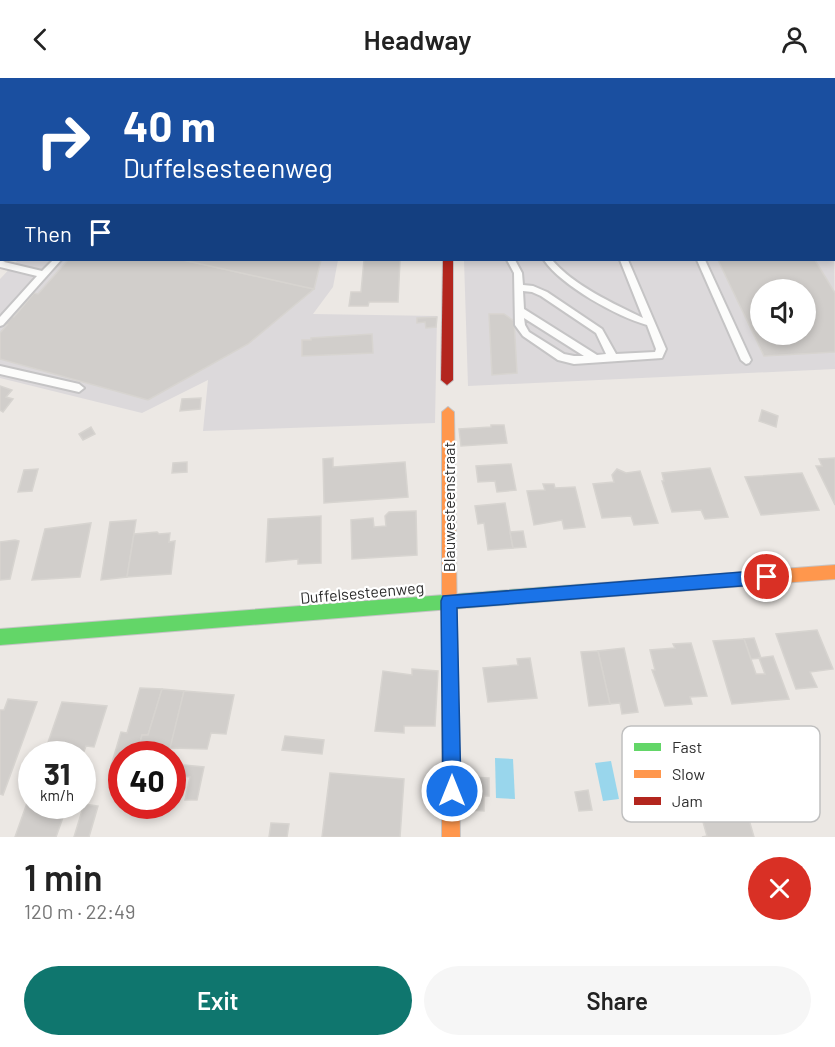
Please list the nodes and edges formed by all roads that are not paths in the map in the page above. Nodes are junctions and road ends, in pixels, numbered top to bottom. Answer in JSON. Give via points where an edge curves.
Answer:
{"nodes":[{"id":1,"x":56,"y":261,"type":"edge"},
{"id":2,"x":448,"y":261,"type":"edge"},
{"id":3,"x":512,"y":261,"type":"edge"},
{"id":4,"x":549,"y":261,"type":"edge"},
{"id":5,"x":624,"y":261,"type":"edge"},
{"id":6,"x":701,"y":261,"type":"edge"},
{"id":7,"x":0,"y":264,"type":"edge"},
{"id":8,"x":44,"y":275,"type":"junction"},
{"id":9,"x":518,"y":288,"type":"junction"},
{"id":10,"x":519,"y":310,"type":"junction"},
{"id":11,"x":650,"y":322,"type":"junction"},
{"id":12,"x":0,"y":323,"type":"edge"},
{"id":13,"x":613,"y":358,"type":"junction"},
{"id":14,"x":596,"y":359,"type":"junction"},
{"id":15,"x":746,"y":360,"type":"dead end"},
{"id":16,"x":0,"y":370,"type":"edge"},
{"id":17,"x":447,"y":380,"type":"dead end"},
{"id":18,"x":79,"y":388,"type":"dead end"},
{"id":19,"x":448,"y":412,"type":"dead end"},
{"id":20,"x":835,"y":572,"type":"edge"},
{"id":21,"x":449,"y":601,"type":"junction"},
{"id":22,"x":0,"y":638,"type":"edge"},
{"id":23,"x":451,"y":837,"type":"edge"}],
"edges":[{"from":1,"to":8,"type":"lane"},
{"from":2,"to":17,"type":"street"},
{"from":3,"to":9,"type":"lane","via":[[518,273]]},
{"from":4,"to":11,"type":"lane","via":[[564,276],[636,319]]},
{"from":5,"to":11,"type":"lane"},
{"from":6,"to":15,"type":"lane"},
{"from":7,"to":8,"type":"lane"},
{"from":8,"to":12,"type":"lane"},
{"from":9,"to":10,"type":"lane"},
{"from":9,"to":13,"type":"lane","via":[[544,294],[599,330]]},
{"from":10,"to":14,"type":"lane"},
{"from":10,"to":14,"type":"lane","via":[[523,330],[561,357]]},
{"from":11,"to":13,"type":"lane","via":[[661,349],[659,355]]},
{"from":13,"to":14,"type":"lane"},
{"from":16,"to":18,"type":"lane"},
{"from":19,"to":21,"type":"street","name":"Blauwesteenstraat"},
{"from":20,"to":21,"type":"street","name":"Duffelsesteenweg"},
{"from":21,"to":22,"type":"street","name":"Duffelsesteenweg"},
{"from":21,"to":23,"type":"street","name":"Blauwesteenstraat"}]}
